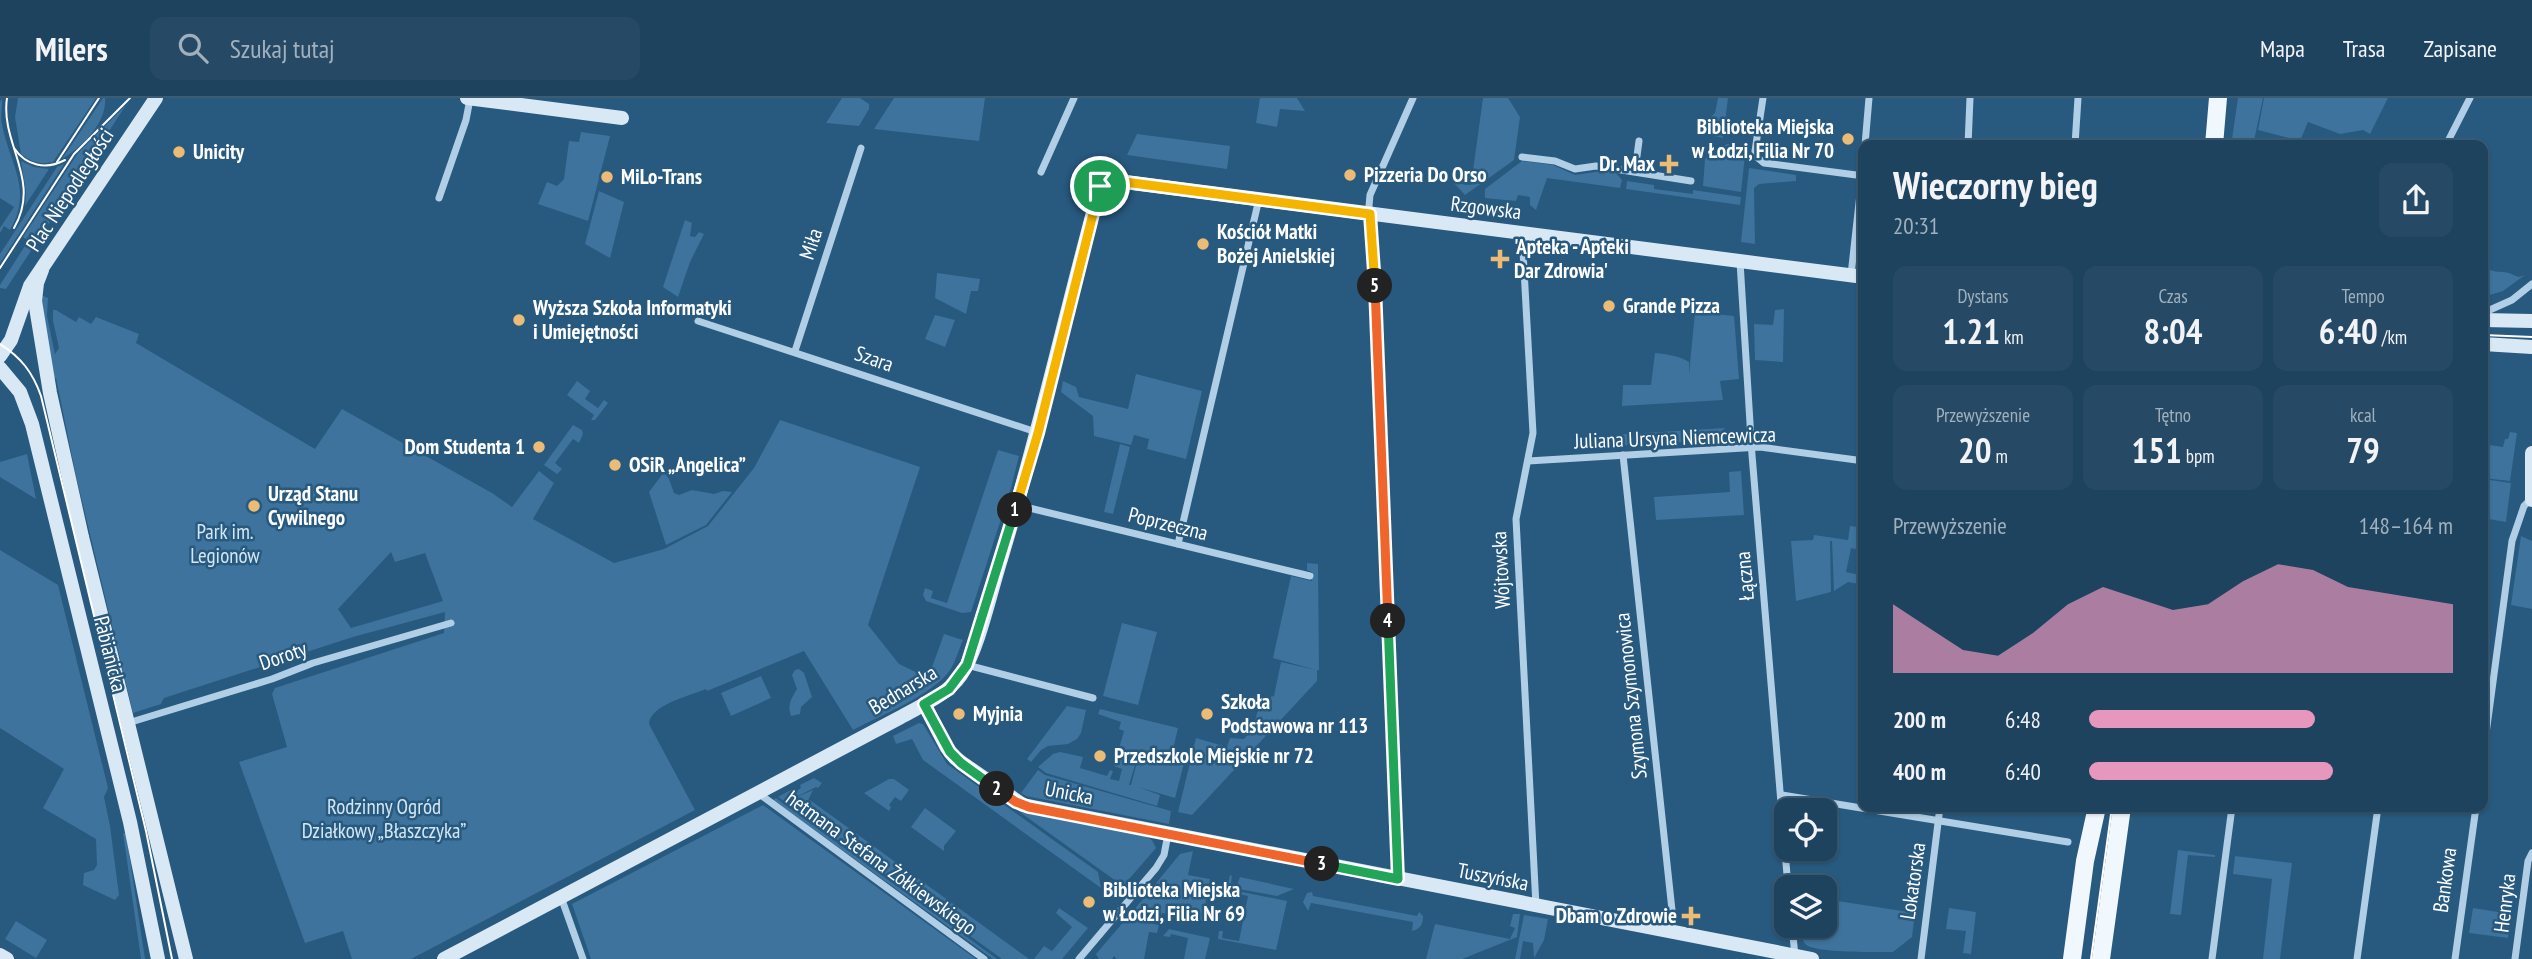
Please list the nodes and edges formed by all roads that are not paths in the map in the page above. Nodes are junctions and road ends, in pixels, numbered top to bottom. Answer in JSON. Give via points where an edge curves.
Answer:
{"nodes":[{"id":1,"x":156,"y":98,"type":"edge"},
{"id":2,"x":469,"y":98,"type":"edge"},
{"id":3,"x":1074,"y":98,"type":"edge"},
{"id":4,"x":1413,"y":98,"type":"edge"},
{"id":5,"x":1763,"y":98,"type":"edge"},
{"id":6,"x":1869,"y":98,"type":"edge"},
{"id":7,"x":1970,"y":98,"type":"edge"},
{"id":8,"x":2078,"y":98,"type":"edge"},
{"id":9,"x":2218,"y":98,"type":"edge"},
{"id":10,"x":2470,"y":98,"type":"edge"},
{"id":11,"x":622,"y":118,"type":"dead end"},
{"id":12,"x":1865,"y":140,"type":"edge"},
{"id":13,"x":1968,"y":140,"type":"edge"},
{"id":14,"x":2075,"y":140,"type":"edge"},
{"id":15,"x":2214,"y":140,"type":"edge"},
{"id":16,"x":2449,"y":140,"type":"edge"},
{"id":17,"x":1639,"y":141,"type":"dead end"},
{"id":18,"x":861,"y":148,"type":"dead end"},
{"id":19,"x":1522,"y":157,"type":"dead end"},
{"id":20,"x":1635,"y":171,"type":"junction"},
{"id":21,"x":1041,"y":172,"type":"dead end"},
{"id":22,"x":1858,"y":175,"type":"edge"},
{"id":23,"x":1102,"y":179,"type":"joint"},
{"id":24,"x":1690,"y":181,"type":"dead end"},
{"id":25,"x":439,"y":198,"type":"dead end"},
{"id":26,"x":1259,"y":200,"type":"junction"},
{"id":27,"x":1370,"y":214,"type":"junction"},
{"id":28,"x":1522,"y":233,"type":"junction"},
{"id":29,"x":1740,"y":261,"type":"junction"},
{"id":30,"x":43,"y":270,"type":"junction"},
{"id":31,"x":1857,"y":276,"type":"edge"},
{"id":32,"x":2532,"y":284,"type":"edge"},
{"id":33,"x":2488,"y":311,"type":"edge"},
{"id":34,"x":698,"y":320,"type":"dead end"},
{"id":35,"x":2488,"y":320,"type":"edge"},
{"id":36,"x":2532,"y":321,"type":"edge"},
{"id":37,"x":2488,"y":344,"type":"edge"},
{"id":38,"x":2532,"y":347,"type":"edge"},
{"id":39,"x":795,"y":351,"type":"junction"},
{"id":40,"x":0,"y":356,"type":"edge"},
{"id":41,"x":0,"y":368,"type":"edge"},
{"id":42,"x":48,"y":388,"type":"joint"},
{"id":43,"x":1038,"y":433,"type":"junction"},
{"id":44,"x":1752,"y":448,"type":"junction"},
{"id":45,"x":2532,"y":453,"type":"edge"},
{"id":46,"x":1623,"y":455,"type":"junction"},
{"id":47,"x":1858,"y":460,"type":"edge"},
{"id":48,"x":1528,"y":461,"type":"junction"},
{"id":49,"x":2532,"y":499,"type":"edge"},
{"id":50,"x":1017,"y":505,"type":"junction"},
{"id":51,"x":1178,"y":544,"type":"junction"},
{"id":52,"x":1310,"y":576,"type":"dead end"},
{"id":53,"x":451,"y":623,"type":"dead end"},
{"id":54,"x":967,"y":665,"type":"junction"},
{"id":55,"x":1093,"y":698,"type":"dead end"},
{"id":56,"x":924,"y":704,"type":"junction"},
{"id":57,"x":2488,"y":719,"type":"edge"},
{"id":58,"x":128,"y":723,"type":"junction"},
{"id":59,"x":758,"y":793,"type":"junction"},
{"id":60,"x":1782,"y":795,"type":"junction"},
{"id":61,"x":1858,"y":808,"type":"edge"},
{"id":62,"x":1880,"y":812,"type":"edge"},
{"id":63,"x":1939,"y":812,"type":"edge"},
{"id":64,"x":2096,"y":812,"type":"edge"},
{"id":65,"x":2121,"y":812,"type":"edge"},
{"id":66,"x":2231,"y":812,"type":"edge"},
{"id":67,"x":2377,"y":812,"type":"edge"},
{"id":68,"x":2475,"y":812,"type":"edge"},
{"id":69,"x":1938,"y":822,"type":"junction"},
{"id":70,"x":1168,"y":834,"type":"junction"},
{"id":71,"x":2068,"y":842,"type":"dead end"},
{"id":72,"x":2532,"y":853,"type":"edge"},
{"id":73,"x":1787,"y":875,"type":"edge"},
{"id":74,"x":1398,"y":879,"type":"junction"},
{"id":75,"x":561,"y":897,"type":"junction"},
{"id":76,"x":1536,"y":906,"type":"junction"},
{"id":77,"x":1670,"y":932,"type":"junction"},
{"id":78,"x":1793,"y":938,"type":"edge"},
{"id":79,"x":0,"y":955,"type":"edge"},
{"id":80,"x":1794,"y":956,"type":"junction"},
{"id":81,"x":158,"y":958,"type":"edge"},
{"id":82,"x":7,"y":959,"type":"edge"},
{"id":83,"x":186,"y":959,"type":"edge"},
{"id":84,"x":444,"y":959,"type":"edge"},
{"id":85,"x":583,"y":959,"type":"edge"},
{"id":86,"x":984,"y":959,"type":"edge"},
{"id":87,"x":1079,"y":959,"type":"edge"},
{"id":88,"x":1812,"y":959,"type":"edge"},
{"id":89,"x":1921,"y":959,"type":"edge"},
{"id":90,"x":2073,"y":959,"type":"edge"},
{"id":91,"x":2101,"y":959,"type":"edge"},
{"id":92,"x":2211,"y":959,"type":"edge"},
{"id":93,"x":2357,"y":959,"type":"edge"},
{"id":94,"x":2455,"y":959,"type":"edge"},
{"id":95,"x":2515,"y":959,"type":"edge"}],
"edges":[{"from":1,"to":30,"type":"street","name":"Plac Niepodległości"},
{"from":2,"to":11,"type":"street"},
{"from":2,"to":25,"type":"street"},
{"from":3,"to":21,"type":"street"},
{"from":4,"to":27,"type":"street","via":[[1370,195]]},
{"from":5,"to":22,"type":"street","via":[[1756,155],[1764,163]]},
{"from":6,"to":12,"type":"street"},
{"from":7,"to":13,"type":"street"},
{"from":8,"to":14,"type":"street"},
{"from":9,"to":15,"type":"main road"},
{"from":10,"to":16,"type":"street"},
{"from":17,"to":20,"type":"street"},
{"from":18,"to":39,"type":"street","name":"Miła"},
{"from":19,"to":20,"type":"street","via":[[1575,169],[1596,166]]},
{"from":20,"to":24,"type":"street"},
{"from":23,"to":26,"type":"street","name":"Rzgowska"},
{"from":23,"to":43,"type":"street","name":"Bednarska"},
{"from":26,"to":27,"type":"street","name":"Rzgowska"},
{"from":26,"to":51,"type":"street"},
{"from":27,"to":28,"type":"street","name":"Rzgowska"},
{"from":27,"to":74,"type":"street"},
{"from":28,"to":29,"type":"street","name":"Rzgowska"},
{"from":28,"to":48,"type":"street","name":"Wójtowska","via":[[1533,433]]},
{"from":29,"to":31,"type":"street","name":"Rzgowska"},
{"from":29,"to":44,"type":"street","name":"Łączna"},
{"from":30,"to":40,"type":"street","name":"Plac Niepodległości","via":[[27,291],[11,340]]},
{"from":30,"to":42,"type":"street","name":"Plac Niepodległości","via":[[34,301]]},
{"from":32,"to":33,"type":"street"},
{"from":34,"to":39,"type":"street","name":"Szara"},
{"from":35,"to":36,"type":"street"},
{"from":37,"to":38,"type":"street"},
{"from":39,"to":43,"type":"street","name":"Szara"},
{"from":41,"to":81,"type":"street","name":"Pabianicka","via":[[20,392],[32,424],[130,822]]},
{"from":42,"to":58,"type":"street","name":"Pabianicka"},
{"from":43,"to":50,"type":"street","name":"Bednarska"},
{"from":44,"to":46,"type":"street","name":"Juliana Ursyna Niemcewicza"},
{"from":44,"to":47,"type":"street","name":"Juliana Ursyna Niemcewicza"},
{"from":44,"to":60,"type":"street","name":"Łączna"},
{"from":45,"to":49,"type":"street"},
{"from":46,"to":48,"type":"street","name":"Juliana Ursyna Niemcewicza"},
{"from":46,"to":77,"type":"street","name":"Szymona Szymonowica","via":[[1672,910]]},
{"from":48,"to":76,"type":"street","name":"Wójtowska","via":[[1516,519]]},
{"from":49,"to":57,"type":"street","via":[[2524,506],[2512,541]]},
{"from":50,"to":51,"type":"street","name":"Poprzeczna"},
{"from":50,"to":54,"type":"street","name":"Bednarska"},
{"from":51,"to":52,"type":"street","name":"Poprzeczna"},
{"from":53,"to":58,"type":"street","name":"Doroty"},
{"from":54,"to":55,"type":"street"},
{"from":54,"to":56,"type":"street","name":"Bednarska","via":[[949,689]]},
{"from":56,"to":59,"type":"street","name":"Bednarska"},
{"from":56,"to":70,"type":"street","name":"Unicka","via":[[955,758],[1016,802]]},
{"from":58,"to":83,"type":"street","name":"Pabianicka"},
{"from":59,"to":75,"type":"street","name":"Bednarska"},
{"from":59,"to":86,"type":"street","name":"hetmana Stefana Żółkiewskiego"},
{"from":60,"to":61,"type":"street"},
{"from":60,"to":73,"type":"street","name":"Łączna"},
{"from":62,"to":69,"type":"street"},
{"from":63,"to":69,"type":"street","name":"Lokatorska"},
{"from":64,"to":90,"type":"main road"},
{"from":65,"to":91,"type":"main road"},
{"from":66,"to":92,"type":"street"},
{"from":67,"to":93,"type":"street"},
{"from":68,"to":94,"type":"street","name":"Bankowa"},
{"from":69,"to":71,"type":"street"},
{"from":69,"to":89,"type":"street","name":"Lokatorska"},
{"from":70,"to":74,"type":"street","name":"Tuszyńska"},
{"from":70,"to":87,"type":"street","via":[[1156,868]]},
{"from":72,"to":95,"type":"street","name":"Henryka"},
{"from":74,"to":76,"type":"street","name":"Tuszyńska"},
{"from":75,"to":84,"type":"street","name":"Bednarska"},
{"from":75,"to":85,"type":"street"},
{"from":76,"to":77,"type":"street","name":"Tuszyńska"},
{"from":77,"to":80,"type":"street","name":"Tuszyńska"},
{"from":78,"to":80,"type":"street"},
{"from":79,"to":82,"type":"street"},
{"from":80,"to":88,"type":"street","name":"Tuszyńska"}]}
